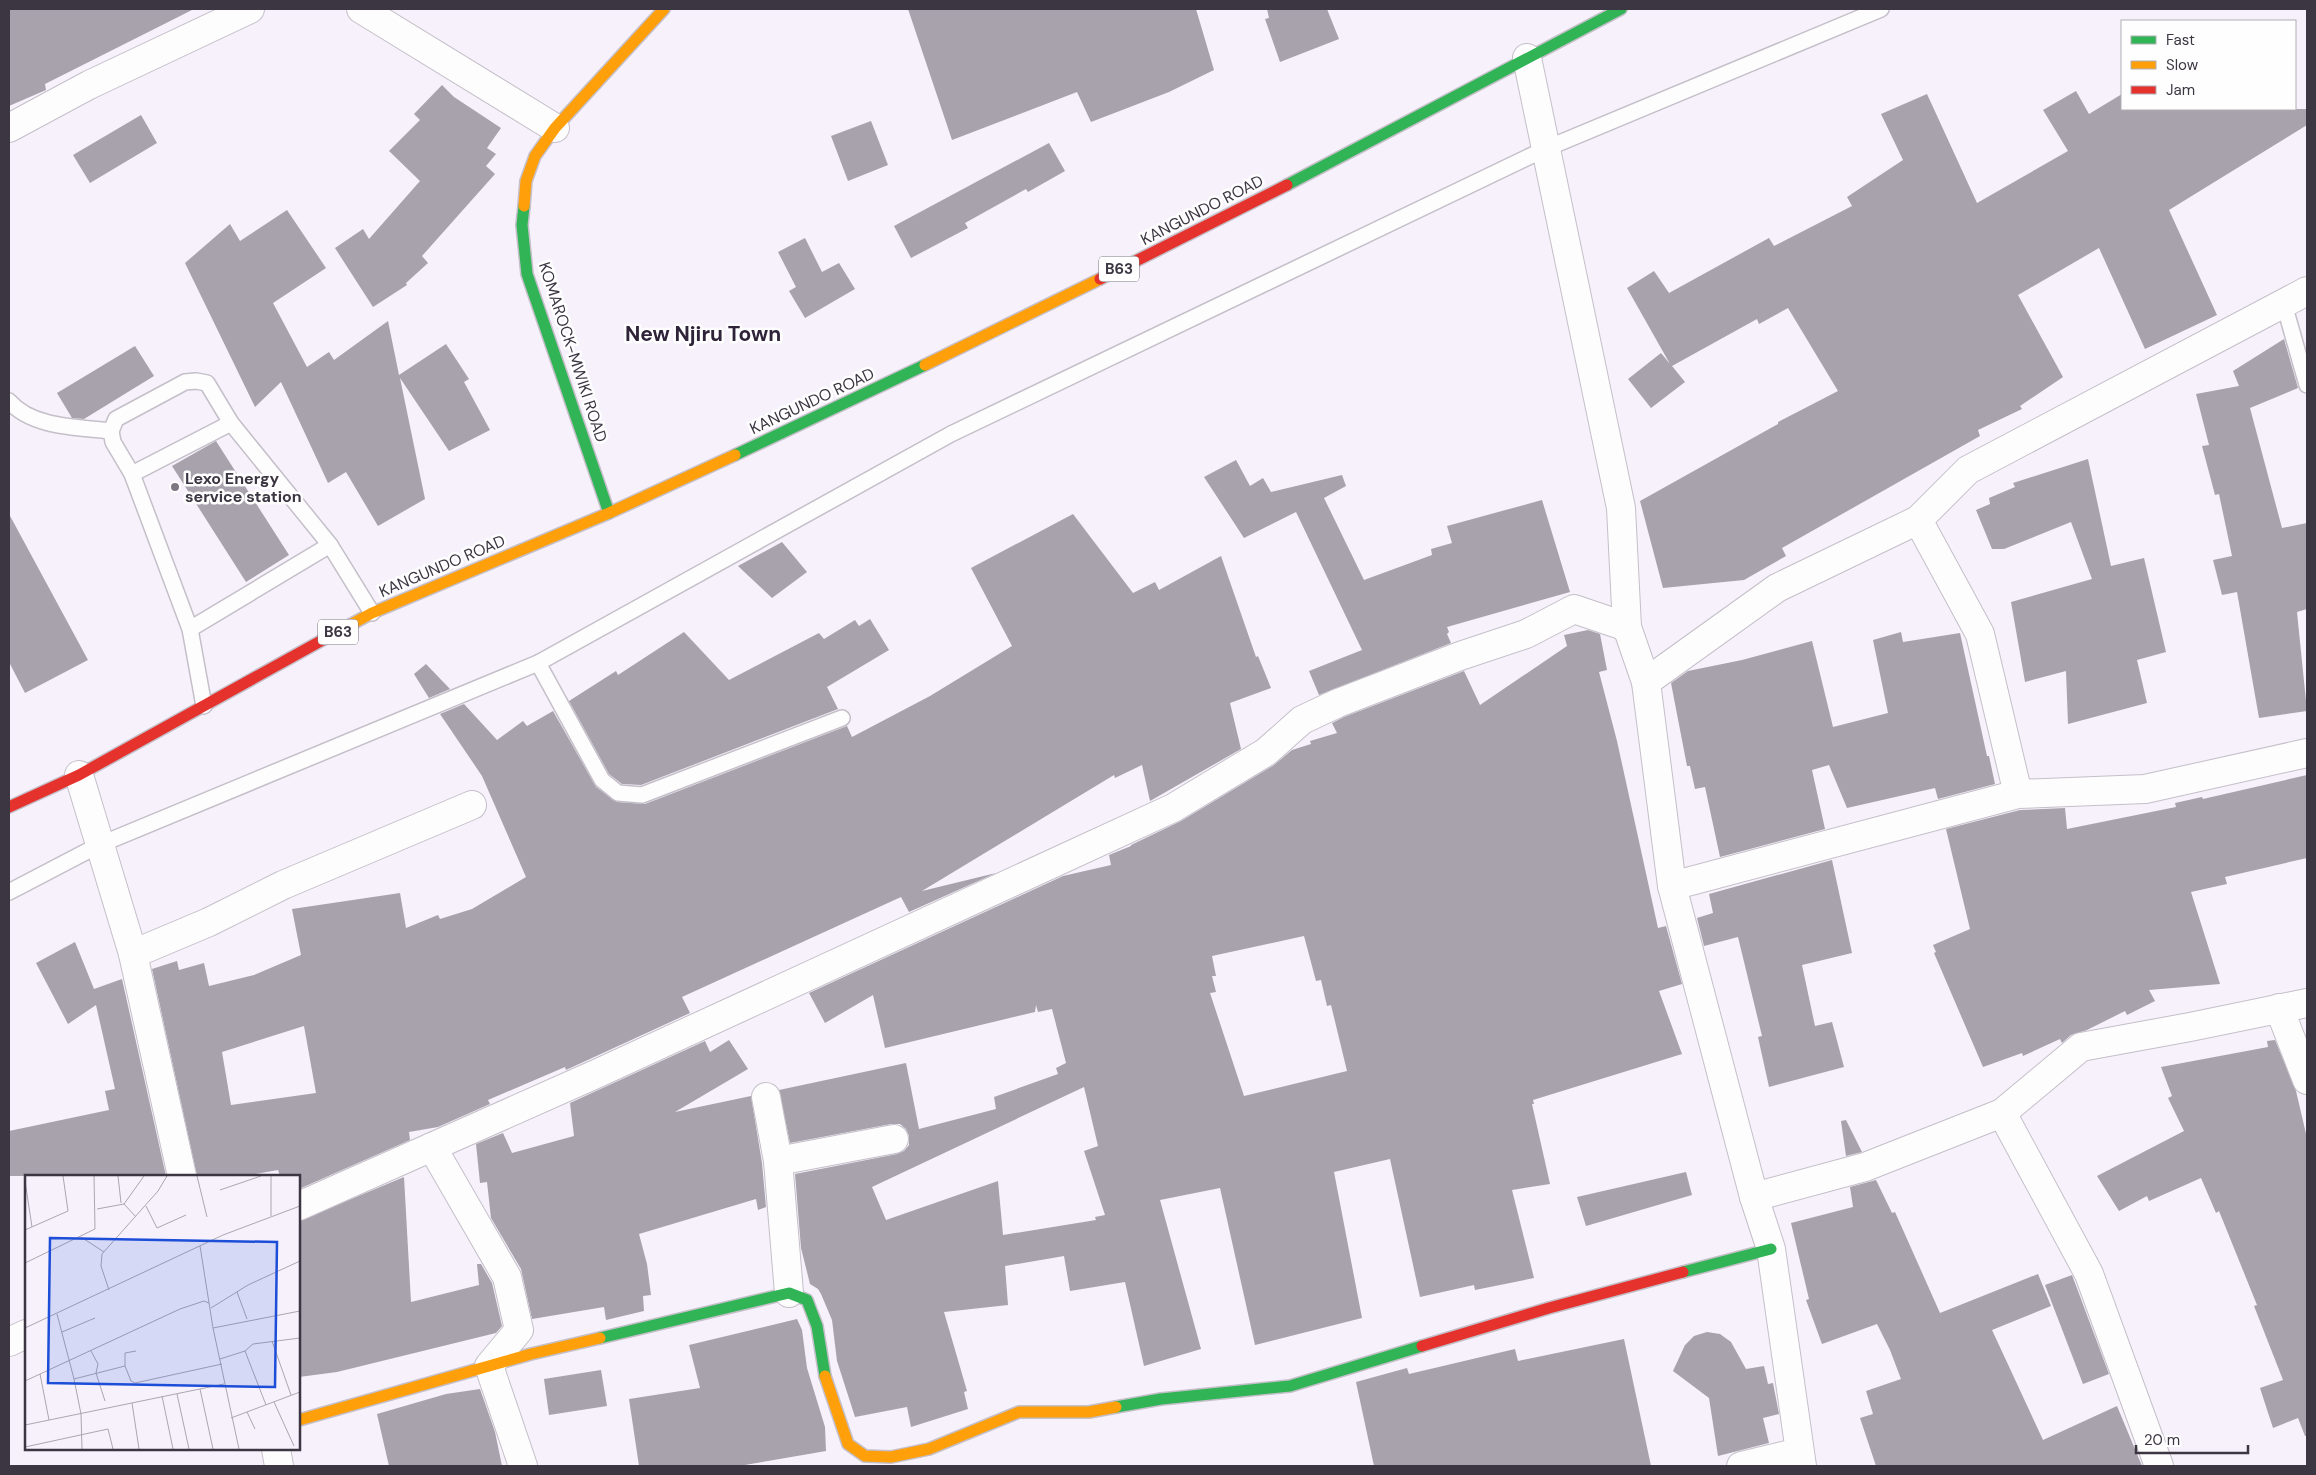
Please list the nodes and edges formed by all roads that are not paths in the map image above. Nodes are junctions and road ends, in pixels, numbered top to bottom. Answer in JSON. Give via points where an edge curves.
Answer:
{"nodes":[{"id":1,"x":250,"y":9,"type":"edge"},
{"id":2,"x":361,"y":9,"type":"edge"},
{"id":3,"x":664,"y":9,"type":"edge"},
{"id":4,"x":1621,"y":9,"type":"edge"},
{"id":5,"x":1880,"y":9,"type":"edge"},
{"id":6,"x":1527,"y":58,"type":"junction"},
{"id":7,"x":9,"y":128,"type":"edge"},
{"id":8,"x":555,"y":128,"type":"junction"},
{"id":9,"x":1545,"y":149,"type":"junction"},
{"id":10,"x":2296,"y":298,"type":"edge"},
{"id":11,"x":2307,"y":385,"type":"edge"},
{"id":12,"x":9,"y":401,"type":"edge"},
{"id":13,"x":231,"y":422,"type":"junction"},
{"id":14,"x":110,"y":432,"type":"junction"},
{"id":15,"x":132,"y":474,"type":"junction"},
{"id":16,"x":609,"y":513,"type":"junction"},
{"id":17,"x":1918,"y":520,"type":"junction"},
{"id":18,"x":330,"y":545,"type":"junction"},
{"id":19,"x":372,"y":613,"type":"junction"},
{"id":20,"x":1626,"y":628,"type":"junction"},
{"id":21,"x":190,"y":629,"type":"junction"},
{"id":22,"x":538,"y":663,"type":"junction"},
{"id":23,"x":1646,"y":682,"type":"junction"},
{"id":24,"x":204,"y":706,"type":"junction"},
{"id":25,"x":842,"y":718,"type":"dead end"},
{"id":26,"x":2307,"y":753,"type":"edge"},
{"id":27,"x":79,"y":775,"type":"junction"},
{"id":28,"x":2018,"y":794,"type":"junction"},
{"id":29,"x":472,"y":805,"type":"dead end"},
{"id":30,"x":9,"y":807,"type":"edge"},
{"id":31,"x":99,"y":845,"type":"junction"},
{"id":32,"x":1672,"y":886,"type":"junction"},
{"id":33,"x":9,"y":892,"type":"edge"},
{"id":34,"x":133,"y":954,"type":"junction"},
{"id":35,"x":2307,"y":1003,"type":"edge"},
{"id":36,"x":2279,"y":1008,"type":"junction"},
{"id":37,"x":2307,"y":1080,"type":"edge"},
{"id":38,"x":766,"y":1097,"type":"dead end"},
{"id":39,"x":2002,"y":1113,"type":"junction"},
{"id":40,"x":894,"y":1138,"type":"dead end"},
{"id":41,"x":432,"y":1147,"type":"junction"},
{"id":42,"x":778,"y":1161,"type":"junction"},
{"id":43,"x":182,"y":1175,"type":"edge"},
{"id":44,"x":1754,"y":1197,"type":"junction"},
{"id":45,"x":300,"y":1206,"type":"edge"},
{"id":46,"x":1772,"y":1249,"type":"junction"},
{"id":47,"x":789,"y":1294,"type":"junction"},
{"id":48,"x":25,"y":1334,"type":"edge"},
{"id":49,"x":9,"y":1342,"type":"edge"},
{"id":50,"x":489,"y":1366,"type":"junction"},
{"id":51,"x":300,"y":1420,"type":"edge"},
{"id":52,"x":276,"y":1450,"type":"edge"},
{"id":53,"x":1800,"y":1459,"type":"edge"},
{"id":54,"x":279,"y":1466,"type":"edge"},
{"id":55,"x":522,"y":1466,"type":"edge"},
{"id":56,"x":1741,"y":1466,"type":"edge"},
{"id":57,"x":2159,"y":1466,"type":"edge"}],
"edges":[{"from":1,"to":7,"type":"street","via":[[90,85]]},
{"from":2,"to":8,"type":"street"},
{"from":3,"to":8,"type":"main road","name":"KOMAROCK-MWIKI ROAD"},
{"from":4,"to":6,"type":"main road","name":"KANGUNDO ROAD","number":"B63"},
{"from":5,"to":9,"type":"lane"},
{"from":6,"to":9,"type":"street"},
{"from":6,"to":16,"type":"main road","name":"KANGUNDO ROAD","number":"B63","via":[[1254,203],[871,392]]},
{"from":8,"to":16,"type":"main road","name":"KOMAROCK-MWIKI ROAD","via":[[536,156],[526,181],[522,225],[527,274]]},
{"from":9,"to":20,"type":"street","via":[[1621,508]]},
{"from":9,"to":22,"type":"lane","via":[[951,434]]},
{"from":10,"to":11,"type":"lane"},
{"from":10,"to":17,"type":"street","via":[[1968,470]]},
{"from":12,"to":14,"type":"lane","via":[[15,408],[40,421]]},
{"from":13,"to":14,"type":"lane","via":[[207,383],[196,381],[185,382],[116,419]]},
{"from":13,"to":15,"type":"lane"},
{"from":13,"to":18,"type":"lane"},
{"from":14,"to":15,"type":"lane"},
{"from":15,"to":21,"type":"lane"},
{"from":16,"to":19,"type":"main road","name":"KANGUNDO ROAD","number":"B63"},
{"from":17,"to":23,"type":"street","via":[[1777,588]]},
{"from":17,"to":28,"type":"street","via":[[1980,634]]},
{"from":18,"to":19,"type":"lane"},
{"from":18,"to":21,"type":"lane"},
{"from":19,"to":24,"type":"main road","name":"KANGUNDO ROAD","number":"B63"},
{"from":20,"to":23,"type":"street"},
{"from":20,"to":41,"type":"street","via":[[1574,609],[1526,634],[1338,703],[1302,720],[1266,752],[1173,808]]},
{"from":21,"to":24,"type":"lane"},
{"from":22,"to":25,"type":"lane","via":[[602,780],[618,793],[642,795]]},
{"from":22,"to":31,"type":"lane"},
{"from":23,"to":32,"type":"street"},
{"from":24,"to":27,"type":"main road","name":"KANGUNDO ROAD","number":"B63"},
{"from":26,"to":28,"type":"street","via":[[2145,790]]},
{"from":27,"to":30,"type":"main road","name":"KANGUNDO ROAD","number":"B63"},
{"from":27,"to":31,"type":"street"},
{"from":28,"to":32,"type":"street"},
{"from":29,"to":34,"type":"street","via":[[283,885],[209,922]]},
{"from":31,"to":33,"type":"lane"},
{"from":31,"to":34,"type":"street"},
{"from":32,"to":44,"type":"street"},
{"from":34,"to":43,"type":"street"},
{"from":35,"to":36,"type":"street"},
{"from":36,"to":37,"type":"street"},
{"from":36,"to":39,"type":"street","via":[[2081,1047]]},
{"from":38,"to":42,"type":"street"},
{"from":39,"to":44,"type":"street","via":[[1866,1167]]},
{"from":39,"to":57,"type":"street","via":[[2089,1274]]},
{"from":40,"to":42,"type":"street"},
{"from":41,"to":45,"type":"street"},
{"from":41,"to":50,"type":"street","via":[[501,1265],[512,1295],[518,1330]]},
{"from":42,"to":47,"type":"street"},
{"from":44,"to":46,"type":"street"},
{"from":46,"to":47,"type":"main road","via":[[1549,1308],[1290,1386],[1161,1399],[1089,1412],[1019,1412],[929,1449],[891,1457],[865,1456],[848,1444],[830,1394],[817,1326],[807,1300]]},
{"from":46,"to":53,"type":"street"},
{"from":47,"to":50,"type":"main road"},
{"from":48,"to":49,"type":"street"},
{"from":50,"to":51,"type":"main road"},
{"from":50,"to":55,"type":"street"},
{"from":52,"to":54,"type":"street"},
{"from":53,"to":56,"type":"street"}]}
